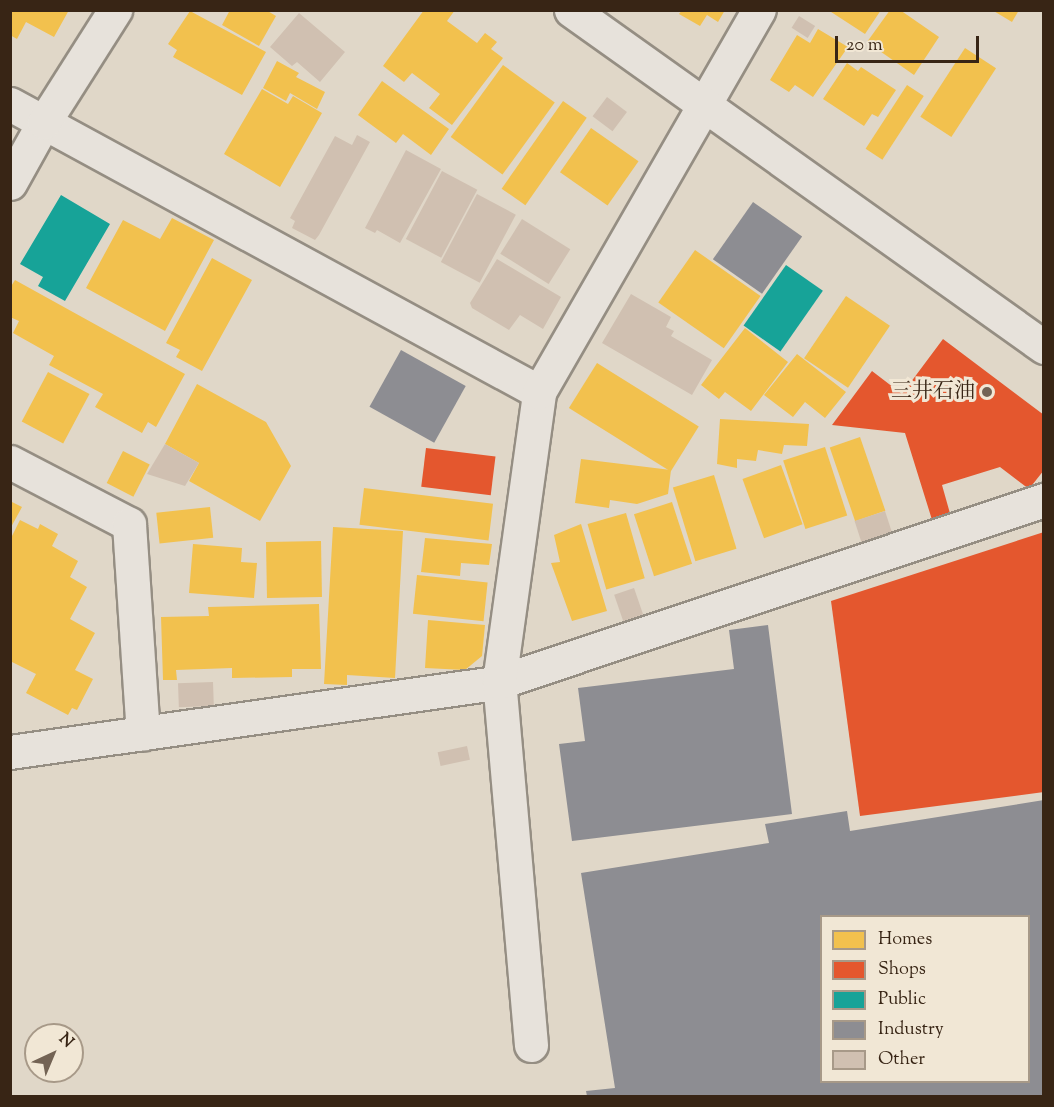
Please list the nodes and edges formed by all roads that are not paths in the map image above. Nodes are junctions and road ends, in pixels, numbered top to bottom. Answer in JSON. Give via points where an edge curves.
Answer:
{"nodes":[{"id":1,"x":115,"y":10,"type":"edge"},
{"id":2,"x":572,"y":10,"type":"edge"},
{"id":3,"x":759,"y":10,"type":"edge"},
{"id":4,"x":10,"y":104,"type":"edge"},
{"id":5,"x":702,"y":104,"type":"junction"},
{"id":6,"x":44,"y":122,"type":"junction"},
{"id":7,"x":10,"y":183,"type":"edge"},
{"id":8,"x":1044,"y":347,"type":"edge"},
{"id":9,"x":539,"y":392,"type":"junction"},
{"id":10,"x":10,"y":462,"type":"edge"},
{"id":11,"x":1044,"y":500,"type":"edge"},
{"id":12,"x":500,"y":682,"type":"junction"},
{"id":13,"x":143,"y":734,"type":"junction"},
{"id":14,"x":10,"y":752,"type":"edge"},
{"id":15,"x":531,"y":1045,"type":"dead end"}],
"edges":[{"from":1,"to":6,"type":"street"},
{"from":2,"to":5,"type":"street"},
{"from":3,"to":5,"type":"street"},
{"from":4,"to":6,"type":"street"},
{"from":5,"to":8,"type":"street"},
{"from":5,"to":9,"type":"street"},
{"from":6,"to":7,"type":"street"},
{"from":6,"to":9,"type":"street"},
{"from":9,"to":12,"type":"street"},
{"from":10,"to":13,"type":"street","via":[[129,524]]},
{"from":11,"to":12,"type":"street"},
{"from":12,"to":13,"type":"street"},
{"from":12,"to":15,"type":"street"},
{"from":13,"to":14,"type":"street"}]}
